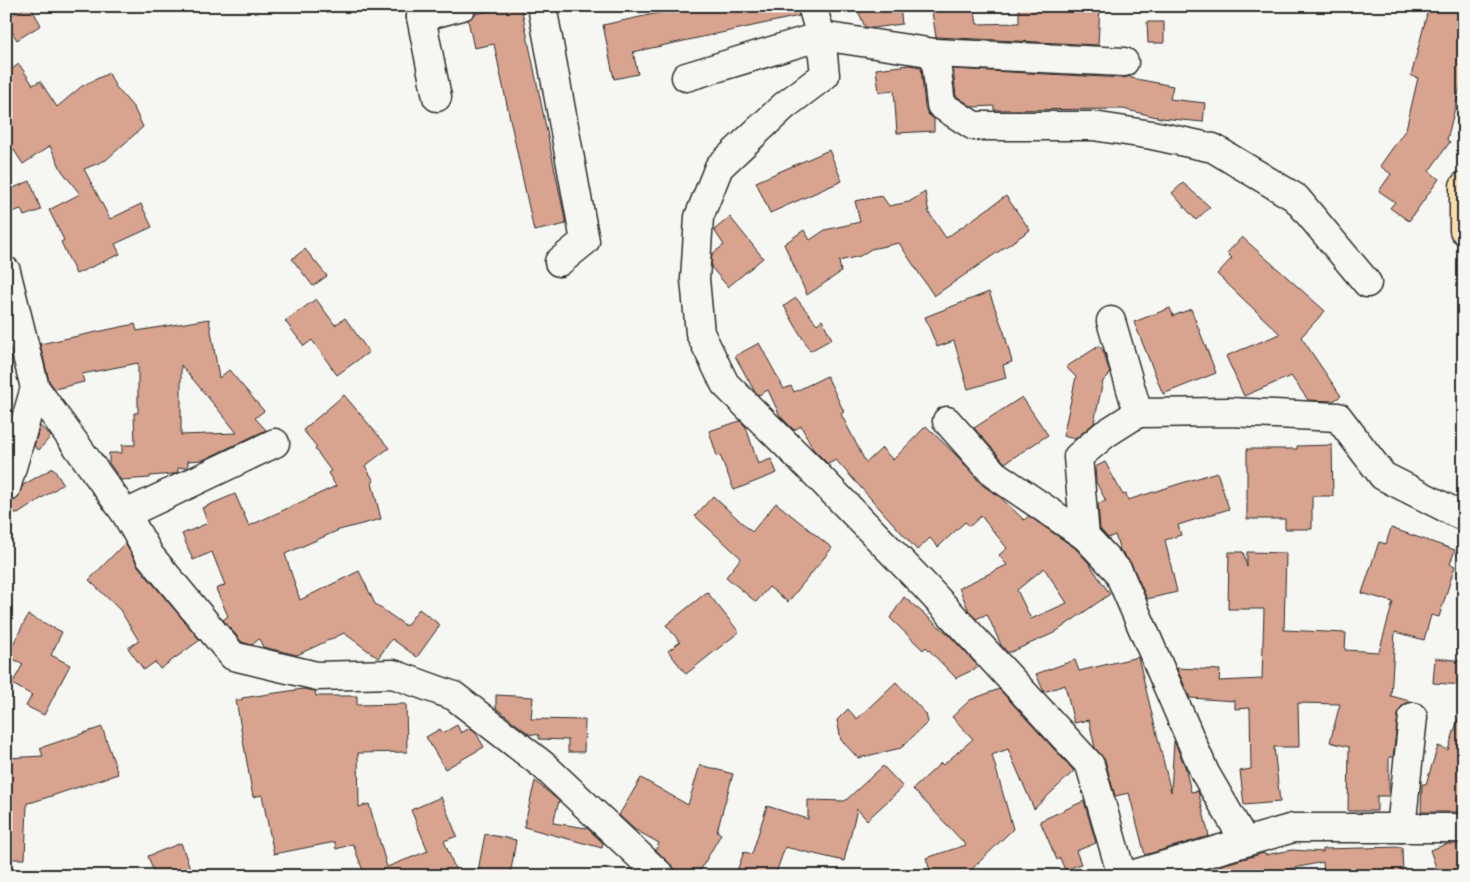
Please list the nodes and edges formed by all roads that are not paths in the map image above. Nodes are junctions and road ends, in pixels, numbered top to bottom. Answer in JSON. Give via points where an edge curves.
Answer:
{"nodes":[{"id":1,"x":462,"y":6,"type":"edge"},
{"id":2,"x":542,"y":6,"type":"edge"},
{"id":3,"x":812,"y":6,"type":"edge"},
{"id":4,"x":424,"y":12,"type":"edge"},
{"id":5,"x":821,"y":36,"type":"junction"},
{"id":6,"x":935,"y":52,"type":"junction"},
{"id":7,"x":1124,"y":62,"type":"dead end"},
{"id":8,"x":686,"y":76,"type":"dead end"},
{"id":9,"x":437,"y":97,"type":"dead end"},
{"id":10,"x":1464,"y":186,"type":"edge"},
{"id":11,"x":1464,"y":230,"type":"edge"},
{"id":12,"x":559,"y":262,"type":"dead end"},
{"id":13,"x":6,"y":271,"type":"edge"},
{"id":14,"x":1366,"y":283,"type":"dead end"},
{"id":15,"x":1111,"y":320,"type":"dead end"},
{"id":16,"x":35,"y":388,"type":"junction"},
{"id":17,"x":1138,"y":413,"type":"junction"},
{"id":18,"x":947,"y":421,"type":"dead end"},
{"id":19,"x":275,"y":443,"type":"dead end"},
{"id":20,"x":6,"y":488,"type":"edge"},
{"id":21,"x":126,"y":514,"type":"junction"},
{"id":22,"x":1464,"y":517,"type":"edge"},
{"id":23,"x":1085,"y":536,"type":"junction"},
{"id":24,"x":1413,"y":718,"type":"dead end"},
{"id":25,"x":1401,"y":828,"type":"junction"},
{"id":26,"x":1464,"y":828,"type":"edge"},
{"id":27,"x":1246,"y":842,"type":"junction"},
{"id":28,"x":661,"y":876,"type":"edge"},
{"id":29,"x":1122,"y":876,"type":"edge"},
{"id":30,"x":1128,"y":876,"type":"edge"}],
"edges":[{"from":1,"to":4,"type":"street"},
{"from":2,"to":12,"type":"street","via":[[585,241]]},
{"from":3,"to":5,"type":"street"},
{"from":4,"to":9,"type":"street"},
{"from":5,"to":6,"type":"street"},
{"from":5,"to":8,"type":"street"},
{"from":5,"to":29,"type":"street","via":[[825,76],[784,106],[719,166],[699,217],[695,279],[700,333],[724,384],[925,586],[1090,765]]},
{"from":6,"to":7,"type":"street"},
{"from":6,"to":14,"type":"street","via":[[941,105],[974,126],[1093,126],[1213,148],[1296,198]]},
{"from":10,"to":11,"type":"main road"},
{"from":13,"to":16,"type":"street"},
{"from":15,"to":17,"type":"street"},
{"from":16,"to":20,"type":"street"},
{"from":16,"to":21,"type":"street"},
{"from":17,"to":22,"type":"street","via":[[1229,412],[1338,417],[1383,476]]},
{"from":17,"to":23,"type":"street","via":[[1105,434],[1078,458]]},
{"from":18,"to":23,"type":"street","via":[[994,474]]},
{"from":19,"to":21,"type":"street"},
{"from":21,"to":28,"type":"street","via":[[150,556],[233,656],[317,676],[393,674],[454,696],[543,765]]},
{"from":23,"to":27,"type":"street","via":[[1118,572],[1204,774]]},
{"from":24,"to":25,"type":"street"},
{"from":25,"to":26,"type":"street"},
{"from":25,"to":27,"type":"street","via":[[1293,828]]},
{"from":27,"to":30,"type":"street"}]}
